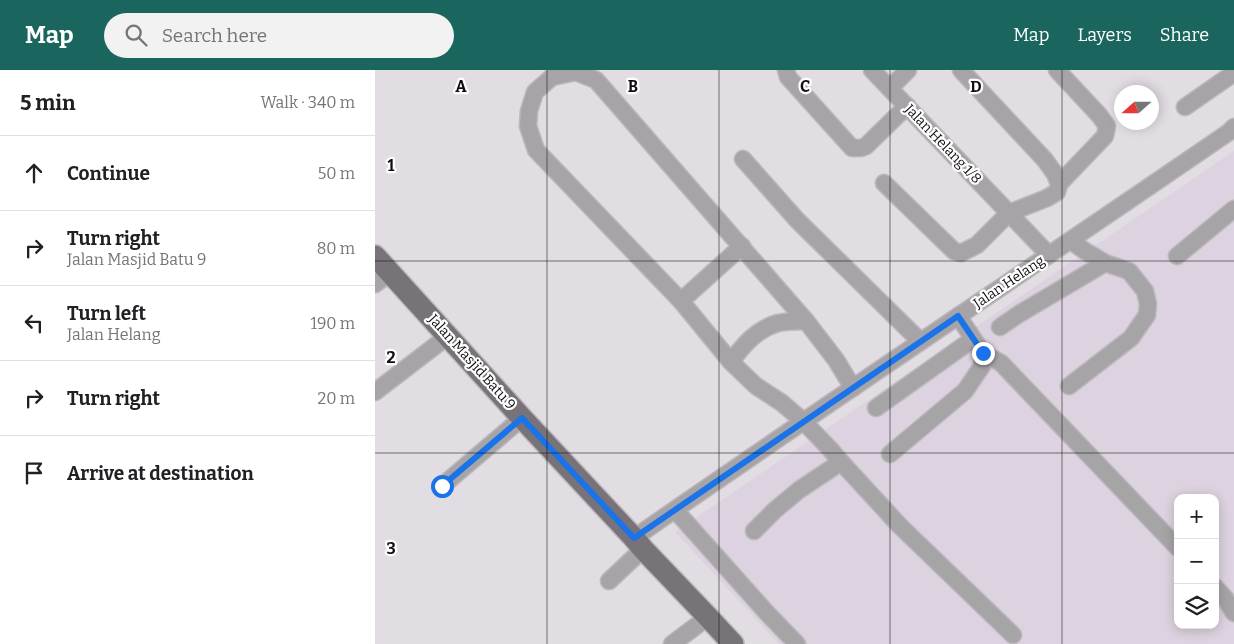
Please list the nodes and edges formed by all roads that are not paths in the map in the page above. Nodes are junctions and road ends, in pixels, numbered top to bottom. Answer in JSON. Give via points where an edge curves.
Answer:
{"nodes":[{"id":1,"x":785,"y":70,"type":"edge"},
{"id":2,"x":873,"y":70,"type":"edge"},
{"id":3,"x":908,"y":70,"type":"edge"},
{"id":4,"x":961,"y":70,"type":"edge"},
{"id":5,"x":1057,"y":70,"type":"edge"},
{"id":6,"x":1234,"y":73,"type":"edge"},
{"id":7,"x":890,"y":88,"type":"junction"},
{"id":8,"x":907,"y":106,"type":"junction"},
{"id":9,"x":1185,"y":107,"type":"dead end"},
{"id":10,"x":1232,"y":132,"type":"edge"},
{"id":11,"x":743,"y":160,"type":"dead end"},
{"id":12,"x":884,"y":183,"type":"dead end"},
{"id":13,"x":1059,"y":184,"type":"junction"},
{"id":14,"x":1234,"y":209,"type":"edge"},
{"id":15,"x":1011,"y":215,"type":"junction"},
{"id":16,"x":1071,"y":240,"type":"junction"},
{"id":17,"x":742,"y":246,"type":"junction"},
{"id":18,"x":1049,"y":255,"type":"junction"},
{"id":19,"x":375,"y":256,"type":"edge"},
{"id":20,"x":1177,"y":256,"type":"dead end"},
{"id":21,"x":1105,"y":263,"type":"junction"},
{"id":22,"x":381,"y":280,"type":"edge"},
{"id":23,"x":681,"y":301,"type":"junction"},
{"id":24,"x":958,"y":316,"type":"junction"},
{"id":25,"x":806,"y":321,"type":"junction"},
{"id":26,"x":1000,"y":327,"type":"dead end"},
{"id":27,"x":443,"y":339,"type":"junction"},
{"id":28,"x":973,"y":339,"type":"junction"},
{"id":29,"x":920,"y":341,"type":"junction"},
{"id":30,"x":983,"y":353,"type":"junction"},
{"id":31,"x":731,"y":362,"type":"junction"},
{"id":32,"x":1069,"y":386,"type":"dead end"},
{"id":33,"x":853,"y":388,"type":"junction"},
{"id":34,"x":375,"y":392,"type":"edge"},
{"id":35,"x":877,"y":408,"type":"dead end"},
{"id":36,"x":522,"y":418,"type":"junction"},
{"id":37,"x":803,"y":421,"type":"junction"},
{"id":38,"x":889,"y":454,"type":"dead end"},
{"id":39,"x":841,"y":462,"type":"junction"},
{"id":40,"x":442,"y":486,"type":"dead end"},
{"id":41,"x":675,"y":510,"type":"junction"},
{"id":42,"x":754,"y":531,"type":"dead end"},
{"id":43,"x":638,"y":544,"type":"junction"},
{"id":44,"x":1174,"y":544,"type":"edge"},
{"id":45,"x":609,"y":581,"type":"dead end"},
{"id":46,"x":1219,"y":591,"type":"edge"},
{"id":47,"x":1234,"y":613,"type":"edge"},
{"id":48,"x":708,"y":617,"type":"junction"},
{"id":49,"x":1013,"y":635,"type":"dead end"},
{"id":50,"x":672,"y":644,"type":"edge"},
{"id":51,"x":733,"y":644,"type":"edge"},
{"id":52,"x":797,"y":644,"type":"edge"}],
"edges":[{"from":1,"to":8,"type":"street","via":[[852,148],[866,146]]},
{"from":2,"to":7,"type":"street","name":"Jalan Helang 1/8"},
{"from":3,"to":7,"type":"street"},
{"from":4,"to":13,"type":"street","via":[[1045,160]]},
{"from":5,"to":13,"type":"street","via":[[1107,126],[1105,136]]},
{"from":6,"to":9,"type":"street"},
{"from":7,"to":8,"type":"street","name":"Jalan Helang 1/8"},
{"from":8,"to":15,"type":"street","name":"Jalan Helang 1/8"},
{"from":10,"to":16,"type":"street","name":"Jalan Helang"},
{"from":11,"to":29,"type":"street","via":[[797,220]]},
{"from":12,"to":15,"type":"street","via":[[954,251],[961,252],[977,245]]},
{"from":13,"to":15,"type":"street","via":[[1057,192]]},
{"from":14,"to":20,"type":"street"},
{"from":15,"to":18,"type":"street","name":"Jalan Helang 1/8"},
{"from":16,"to":18,"type":"street","name":"Jalan Helang"},
{"from":16,"to":21,"type":"street"},
{"from":17,"to":23,"type":"street"},
{"from":17,"to":23,"type":"street","via":[[596,80],[576,72],[552,77],[535,92],[529,111],[529,126],[536,150]]},
{"from":17,"to":25,"type":"street"},
{"from":18,"to":24,"type":"street","name":"Jalan Helang"},
{"from":19,"to":22,"type":"main road","name":"Jalan Masjid Batu 9"},
{"from":21,"to":26,"type":"street"},
{"from":21,"to":32,"type":"street","via":[[1129,271],[1139,282],[1145,291],[1147,315],[1131,338]]},
{"from":22,"to":27,"type":"main road","name":"Jalan Masjid Batu 9"},
{"from":23,"to":31,"type":"street"},
{"from":24,"to":28,"type":"street"},
{"from":24,"to":29,"type":"street","name":"Jalan Helang"},
{"from":25,"to":31,"type":"street","via":[[777,324],[759,332]]},
{"from":25,"to":33,"type":"street"},
{"from":27,"to":34,"type":"street"},
{"from":27,"to":36,"type":"main road","name":"Jalan Masjid Batu 9"},
{"from":28,"to":30,"type":"street"},
{"from":28,"to":35,"type":"street"},
{"from":29,"to":33,"type":"street","name":"Jalan Helang"},
{"from":30,"to":38,"type":"street","via":[[982,366],[965,391]]},
{"from":30,"to":44,"type":"street","via":[[1001,363]]},
{"from":31,"to":37,"type":"street","via":[[756,386]]},
{"from":33,"to":37,"type":"street","name":"Jalan Helang"},
{"from":36,"to":40,"type":"street"},
{"from":36,"to":43,"type":"main road","name":"Jalan Masjid Batu 9"},
{"from":37,"to":39,"type":"street"},
{"from":37,"to":41,"type":"street","name":"Jalan Helang"},
{"from":39,"to":42,"type":"street","via":[[799,490]]},
{"from":39,"to":49,"type":"street","via":[[900,526]]},
{"from":41,"to":43,"type":"street","name":"Jalan Helang"},
{"from":41,"to":52,"type":"street"},
{"from":43,"to":45,"type":"street","name":"Jalan Helang"},
{"from":43,"to":48,"type":"main road","name":"Jalan Masjid Batu 9"},
{"from":46,"to":47,"type":"street"},
{"from":48,"to":50,"type":"street"},
{"from":48,"to":51,"type":"main road","name":"Jalan Masjid Batu 9"}]}
